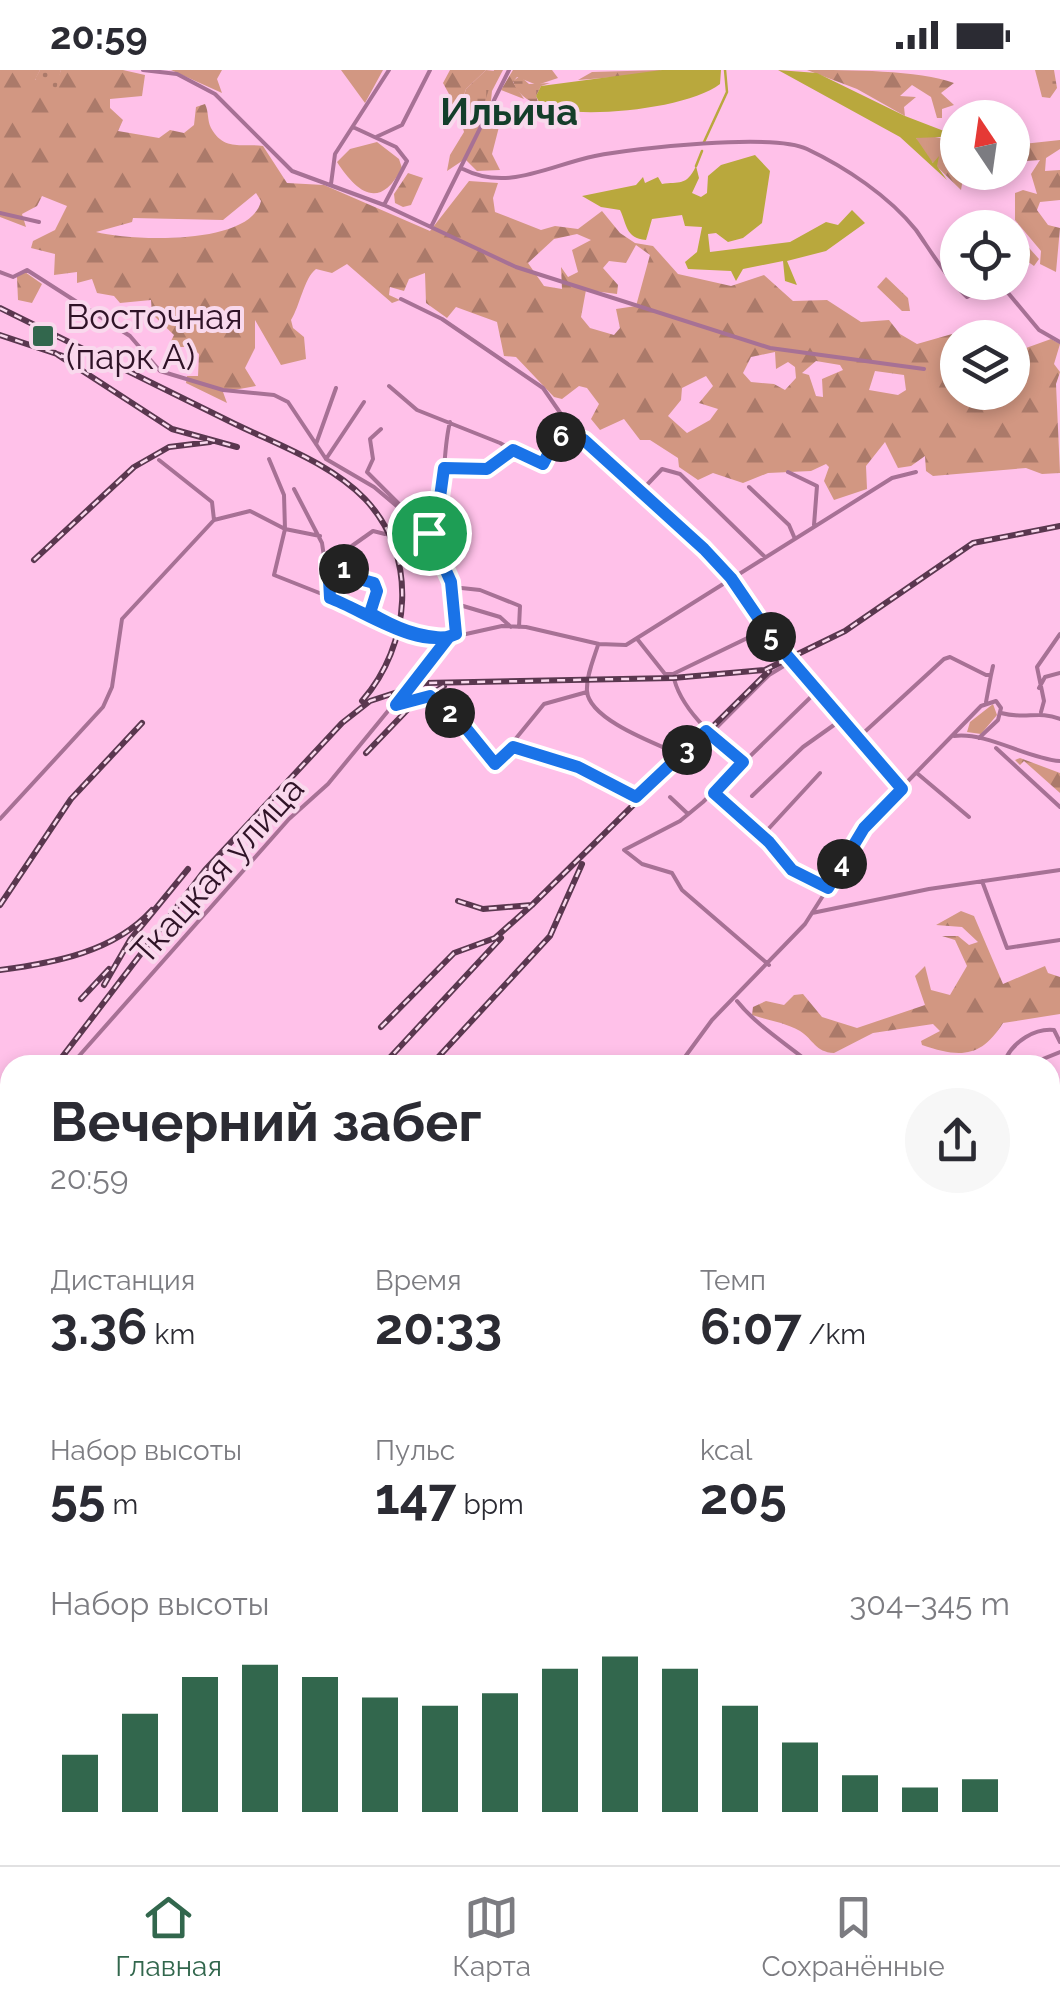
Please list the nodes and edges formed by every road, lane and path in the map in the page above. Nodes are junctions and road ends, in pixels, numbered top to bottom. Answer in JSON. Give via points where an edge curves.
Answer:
{"nodes":[{"id":1,"x":143,"y":70,"type":"edge"},
{"id":2,"x":389,"y":70,"type":"edge"},
{"id":3,"x":430,"y":70,"type":"edge"},
{"id":4,"x":509,"y":70,"type":"edge"},
{"id":5,"x":355,"y":128,"type":"junction"},
{"id":6,"x":376,"y":137,"type":"junction"},
{"id":7,"x":463,"y":169,"type":"junction"},
{"id":8,"x":331,"y":184,"type":"junction"},
{"id":9,"x":384,"y":205,"type":"junction"},
{"id":10,"x":0,"y":213,"type":"edge"},
{"id":11,"x":39,"y":222,"type":"dead end"},
{"id":12,"x":431,"y":227,"type":"junction"},
{"id":13,"x":940,"y":265,"type":"edge"},
{"id":14,"x":0,"y":272,"type":"edge"},
{"id":15,"x":402,"y":299,"type":"dead end"},
{"id":16,"x":1014,"y":300,"type":"edge"},
{"id":17,"x":1060,"y":342,"type":"edge"},
{"id":18,"x":924,"y":369,"type":"dead end"},
{"id":19,"x":389,"y":386,"type":"dead end"},
{"id":20,"x":336,"y":388,"type":"dead end"},
{"id":21,"x":364,"y":402,"type":"dead end"},
{"id":22,"x":451,"y":421,"type":"junction"},
{"id":23,"x":381,"y":429,"type":"dead end"},
{"id":24,"x":584,"y":440,"type":"junction"},
{"id":25,"x":316,"y":445,"type":"junction"},
{"id":26,"x":513,"y":450,"type":"junction"},
{"id":27,"x":326,"y":458,"type":"junction"},
{"id":28,"x":270,"y":459,"type":"dead end"},
{"id":29,"x":159,"y":460,"type":"dead end"},
{"id":30,"x":444,"y":468,"type":"junction"},
{"id":31,"x":788,"y":472,"type":"dead end"},
{"id":32,"x":916,"y":472,"type":"dead end"},
{"id":33,"x":748,"y":487,"type":"dead end"},
{"id":34,"x":294,"y":489,"type":"dead end"},
{"id":35,"x":643,"y":489,"type":"junction"},
{"id":36,"x":409,"y":515,"type":"junction"},
{"id":37,"x":214,"y":520,"type":"junction"},
{"id":38,"x":814,"y":525,"type":"junction"},
{"id":39,"x":285,"y":529,"type":"junction"},
{"id":40,"x":429,"y":533,"type":"junction"},
{"id":41,"x":385,"y":534,"type":"dead end"},
{"id":42,"x":320,"y":536,"type":"junction"},
{"id":43,"x":795,"y":538,"type":"junction"},
{"id":44,"x":766,"y":558,"type":"junction"},
{"id":45,"x":328,"y":561,"type":"junction"},
{"id":46,"x":731,"y":578,"type":"junction"},
{"id":47,"x":452,"y":587,"type":"junction"},
{"id":48,"x":330,"y":598,"type":"junction"},
{"id":49,"x":454,"y":603,"type":"junction"},
{"id":50,"x":370,"y":613,"type":"junction"},
{"id":51,"x":511,"y":626,"type":"junction"},
{"id":52,"x":519,"y":627,"type":"junction"},
{"id":53,"x":766,"y":629,"type":"junction"},
{"id":54,"x":456,"y":634,"type":"junction"},
{"id":55,"x":1060,"y":634,"type":"edge"},
{"id":56,"x":448,"y":638,"type":"junction"},
{"id":57,"x":638,"y":640,"type":"junction"},
{"id":58,"x":599,"y":644,"type":"junction"},
{"id":59,"x":792,"y":661,"type":"junction"},
{"id":60,"x":993,"y":666,"type":"dead end"},
{"id":61,"x":1060,"y":673,"type":"edge"},
{"id":62,"x":673,"y":674,"type":"junction"},
{"id":63,"x":991,"y":675,"type":"junction"},
{"id":64,"x":1039,"y":688,"type":"junction"},
{"id":65,"x":817,"y":691,"type":"junction"},
{"id":66,"x":587,"y":692,"type":"junction"},
{"id":67,"x":986,"y":702,"type":"junction"},
{"id":68,"x":396,"y":705,"type":"junction"},
{"id":69,"x":1041,"y":712,"type":"junction"},
{"id":70,"x":1001,"y":713,"type":"junction"},
{"id":71,"x":1060,"y":719,"type":"edge"},
{"id":72,"x":841,"y":720,"type":"junction"},
{"id":73,"x":708,"y":732,"type":"junction"},
{"id":74,"x":954,"y":736,"type":"junction"},
{"id":75,"x":858,"y":738,"type":"junction"},
{"id":76,"x":979,"y":738,"type":"junction"},
{"id":77,"x":993,"y":745,"type":"junction"},
{"id":78,"x":513,"y":747,"type":"junction"},
{"id":79,"x":681,"y":755,"type":"junction"},
{"id":80,"x":1060,"y":761,"type":"edge"},
{"id":81,"x":743,"y":762,"type":"junction"},
{"id":82,"x":820,"y":773,"type":"dead end"},
{"id":83,"x":918,"y":774,"type":"junction"},
{"id":84,"x":902,"y":789,"type":"junction"},
{"id":85,"x":714,"y":793,"type":"junction"},
{"id":86,"x":752,"y":796,"type":"dead end"},
{"id":87,"x":670,"y":797,"type":"dead end"},
{"id":88,"x":1060,"y":807,"type":"edge"},
{"id":89,"x":688,"y":814,"type":"junction"},
{"id":90,"x":969,"y":816,"type":"dead end"},
{"id":91,"x":0,"y":818,"type":"edge"},
{"id":92,"x":761,"y":837,"type":"junction"},
{"id":93,"x":1060,"y":870,"type":"edge"},
{"id":94,"x":982,"y":882,"type":"junction"},
{"id":95,"x":828,"y":888,"type":"junction"},
{"id":96,"x":812,"y":913,"type":"junction"},
{"id":97,"x":1060,"y":940,"type":"edge"},
{"id":98,"x":769,"y":965,"type":"junction"},
{"id":99,"x":736,"y":999,"type":"junction"},
{"id":100,"x":1060,"y":1042,"type":"edge"},
{"id":101,"x":80,"y":1055,"type":"edge"},
{"id":102,"x":686,"y":1055,"type":"edge"},
{"id":103,"x":801,"y":1055,"type":"edge"},
{"id":104,"x":1007,"y":1055,"type":"edge"}],
"edges":[{"from":1,"to":8,"type":"street","via":[[198,83],[233,107],[292,172]]},
{"from":2,"to":5,"type":"street"},
{"from":3,"to":6,"type":"street","via":[[402,124]]},
{"from":4,"to":7,"type":"street"},
{"from":5,"to":6,"type":"street"},
{"from":5,"to":8,"type":"street","via":[[335,154]]},
{"from":6,"to":9,"type":"street","via":[[408,161]]},
{"from":7,"to":12,"type":"street"},
{"from":7,"to":13,"type":"street","via":[[519,178],[606,154],[794,144],[850,173],[893,208]]},
{"from":8,"to":9,"type":"street"},
{"from":9,"to":12,"type":"street"},
{"from":10,"to":11,"type":"street"},
{"from":12,"to":18,"type":"street","via":[[516,267],[770,348]]},
{"from":14,"to":25,"type":"street","via":[[14,278],[27,270],[130,336],[160,371],[288,402]]},
{"from":15,"to":24,"type":"street","via":[[523,372]]},
{"from":16,"to":17,"type":"street","via":[[1039,330]]},
{"from":19,"to":22,"type":"street","via":[[417,410]]},
{"from":20,"to":25,"type":"street"},
{"from":21,"to":27,"type":"street"},
{"from":22,"to":26,"type":"street"},
{"from":22,"to":30,"type":"street"},
{"from":23,"to":36,"type":"street","via":[[370,439],[367,472]]},
{"from":24,"to":26,"type":"street","via":[[558,435],[543,464]]},
{"from":24,"to":35,"type":"street"},
{"from":25,"to":27,"type":"street"},
{"from":26,"to":30,"type":"street","via":[[487,469]]},
{"from":27,"to":36,"type":"street"},
{"from":28,"to":39,"type":"street","via":[[284,494]]},
{"from":29,"to":37,"type":"street","via":[[212,502]]},
{"from":30,"to":40,"type":"street"},
{"from":31,"to":38,"type":"street","via":[[817,486]]},
{"from":32,"to":38,"type":"street","via":[[892,478]]},
{"from":33,"to":43,"type":"street"},
{"from":34,"to":42,"type":"street"},
{"from":35,"to":44,"type":"street","via":[[662,469],[680,474]]},
{"from":35,"to":46,"type":"street"},
{"from":36,"to":40,"type":"street"},
{"from":37,"to":39,"type":"street","via":[[250,511]]},
{"from":37,"to":91,"type":"street","via":[[122,619],[104,708]]},
{"from":38,"to":43,"type":"street"},
{"from":39,"to":42,"type":"street"},
{"from":39,"to":48,"type":"street","via":[[274,576]]},
{"from":40,"to":47,"type":"street"},
{"from":41,"to":45,"type":"street","via":[[373,531]]},
{"from":42,"to":45,"type":"street"},
{"from":43,"to":44,"type":"street"},
{"from":44,"to":46,"type":"street"},
{"from":45,"to":48,"type":"street"},
{"from":45,"to":50,"type":"street","via":[[374,583]]},
{"from":46,"to":53,"type":"street"},
{"from":46,"to":57,"type":"street"},
{"from":47,"to":49,"type":"street"},
{"from":47,"to":52,"type":"street","via":[[517,604]]},
{"from":48,"to":50,"type":"street"},
{"from":49,"to":51,"type":"street"},
{"from":49,"to":54,"type":"street"},
{"from":50,"to":56,"type":"street","via":[[408,634]]},
{"from":51,"to":52,"type":"street"},
{"from":51,"to":54,"type":"street"},
{"from":52,"to":58,"type":"street"},
{"from":53,"to":59,"type":"street"},
{"from":53,"to":62,"type":"street"},
{"from":54,"to":56,"type":"street"},
{"from":55,"to":64,"type":"street","via":[[1038,664]]},
{"from":56,"to":68,"type":"street","name":"Ткацкая улица"},
{"from":57,"to":58,"type":"street"},
{"from":57,"to":62,"type":"street"},
{"from":58,"to":66,"type":"street"},
{"from":59,"to":65,"type":"street"},
{"from":59,"to":73,"type":"street"},
{"from":60,"to":63,"type":"street"},
{"from":61,"to":64,"type":"street","via":[[1045,677]]},
{"from":62,"to":73,"type":"street"},
{"from":63,"to":67,"type":"street"},
{"from":63,"to":75,"type":"street","via":[[944,659]]},
{"from":64,"to":69,"type":"street"},
{"from":65,"to":72,"type":"street"},
{"from":65,"to":81,"type":"street"},
{"from":66,"to":78,"type":"street","via":[[544,704]]},
{"from":66,"to":79,"type":"street","via":[[601,714]]},
{"from":67,"to":70,"type":"street","via":[[996,701]]},
{"from":67,"to":74,"type":"street"},
{"from":68,"to":78,"type":"street","via":[[430,696],[495,764]]},
{"from":68,"to":101,"type":"street","name":"Ткацкая улица"},
{"from":69,"to":70,"type":"street","via":[[1021,720]]},
{"from":69,"to":71,"type":"street"},
{"from":70,"to":76,"type":"street"},
{"from":72,"to":75,"type":"street"},
{"from":72,"to":86,"type":"street"},
{"from":73,"to":79,"type":"street"},
{"from":73,"to":81,"type":"street"},
{"from":74,"to":76,"type":"street"},
{"from":74,"to":83,"type":"street"},
{"from":75,"to":84,"type":"street"},
{"from":76,"to":77,"type":"street"},
{"from":77,"to":80,"type":"street"},
{"from":77,"to":88,"type":"street"},
{"from":78,"to":79,"type":"street","via":[[578,767],[633,797]]},
{"from":81,"to":85,"type":"street"},
{"from":82,"to":92,"type":"street"},
{"from":83,"to":84,"type":"street"},
{"from":83,"to":90,"type":"street"},
{"from":84,"to":95,"type":"street","via":[[864,828]]},
{"from":85,"to":89,"type":"street"},
{"from":85,"to":92,"type":"street"},
{"from":87,"to":89,"type":"street"},
{"from":89,"to":98,"type":"street","via":[[624,852],[672,873],[682,890]]},
{"from":92,"to":95,"type":"street","via":[[792,870]]},
{"from":93,"to":94,"type":"street"},
{"from":94,"to":96,"type":"street"},
{"from":94,"to":97,"type":"street","via":[[1007,948]]},
{"from":95,"to":96,"type":"street"},
{"from":96,"to":98,"type":"street"},
{"from":98,"to":99,"type":"street"},
{"from":99,"to":102,"type":"street"},
{"from":99,"to":103,"type":"street"},
{"from":100,"to":104,"type":"street","via":[[1054,1030],[1040,1030]]}]}
